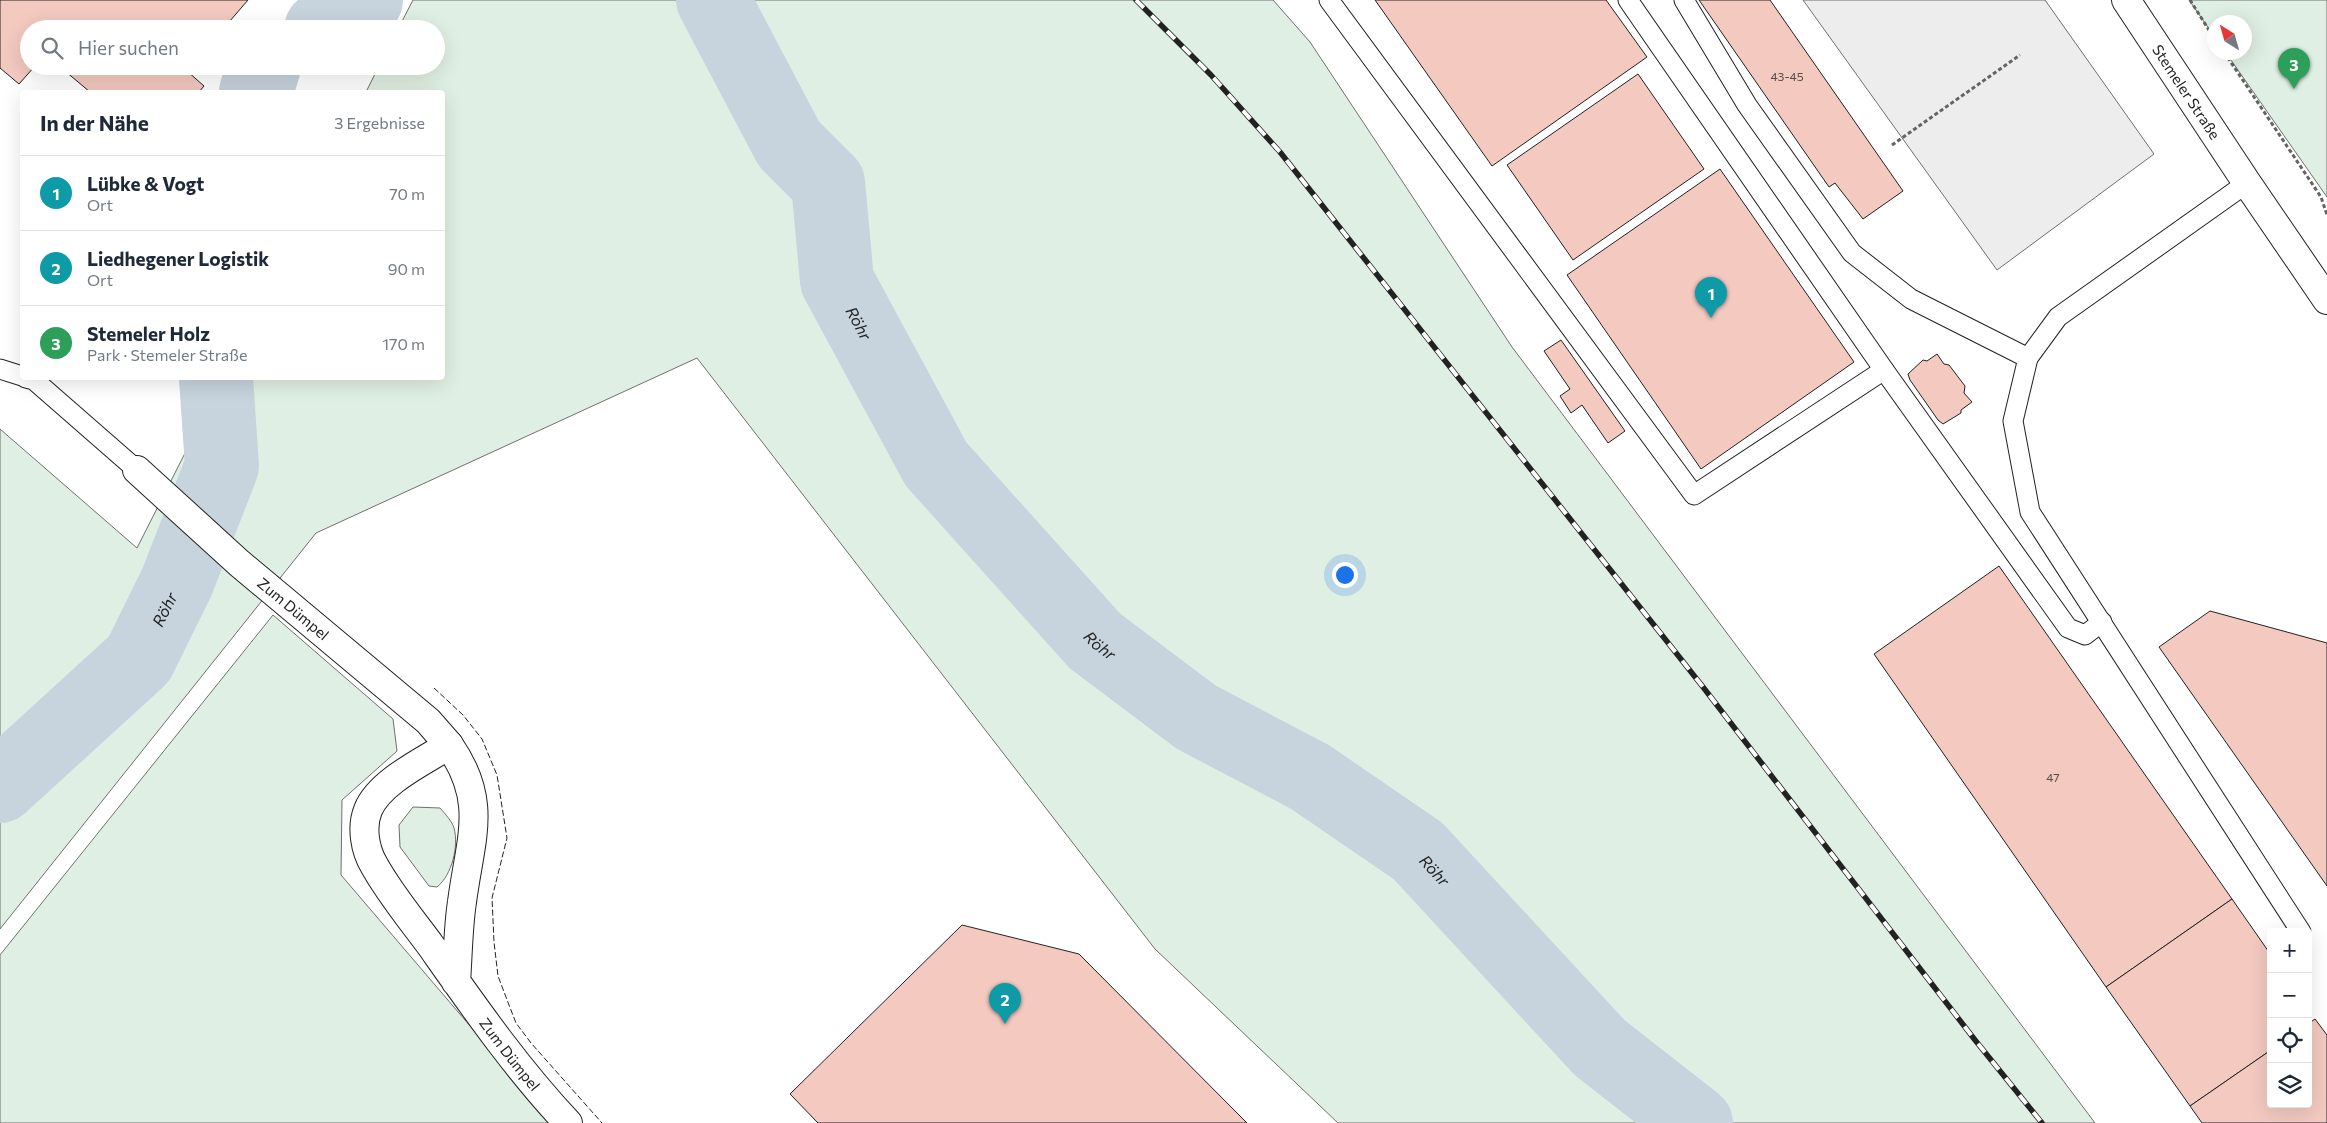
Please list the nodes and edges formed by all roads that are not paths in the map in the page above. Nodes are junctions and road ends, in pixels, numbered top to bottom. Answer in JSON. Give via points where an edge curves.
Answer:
{"nodes":[{"id":1,"x":1329,"y":0,"type":"edge"},
{"id":2,"x":1628,"y":0,"type":"edge"},
{"id":3,"x":1684,"y":0,"type":"edge"},
{"id":4,"x":2126,"y":0,"type":"edge"},
{"id":5,"x":2247,"y":183,"type":"junction"},
{"id":6,"x":2327,"y":300,"type":"edge"},
{"id":7,"x":2028,"y":358,"type":"junction"},
{"id":8,"x":0,"y":369,"type":"edge"},
{"id":9,"x":1884,"y":370,"type":"junction"},
{"id":10,"x":20,"y":376,"type":"edge"},
{"id":11,"x":34,"y":380,"type":"edge"},
{"id":12,"x":137,"y":470,"type":"joint"},
{"id":13,"x":2102,"y":622,"type":"junction"},
{"id":14,"x":449,"y":745,"type":"junction"},
{"id":15,"x":2299,"y":928,"type":"edge"},
{"id":16,"x":456,"y":982,"type":"junction"},
{"id":17,"x":568,"y":1123,"type":"edge"}],
"edges":[{"from":1,"to":9,"type":"lane","via":[[1694,494]]},
{"from":2,"to":9,"type":"lane"},
{"from":3,"to":7,"type":"lane","via":[[1747,106],[1852,253],[1911,299]]},
{"from":4,"to":5,"type":"street","name":"Stemeler Straße"},
{"from":5,"to":6,"type":"street","name":"Stemeler Straße"},
{"from":5,"to":7,"type":"lane","via":[[2058,317]]},
{"from":7,"to":13,"type":"lane","via":[[2013,421],[2030,512]]},
{"from":8,"to":10,"type":"lane"},
{"from":9,"to":13,"type":"lane","via":[[2068,628],[2084,635]]},
{"from":11,"to":12,"type":"lane"},
{"from":12,"to":14,"type":"street","name":"Zum Dümpel","via":[[239,563],[428,721]]},
{"from":13,"to":15,"type":"lane"},
{"from":14,"to":16,"type":"street","name":"Zum Dümpel","via":[[463,765],[471,786],[475,814],[462,904]]},
{"from":14,"to":16,"type":"street","name":"Zum Dümpel","via":[[395,779],[374,798],[367,812],[364,837],[373,864]]},
{"from":16,"to":17,"type":"street","name":"Zum Dümpel","via":[[542,1095]]}]}
